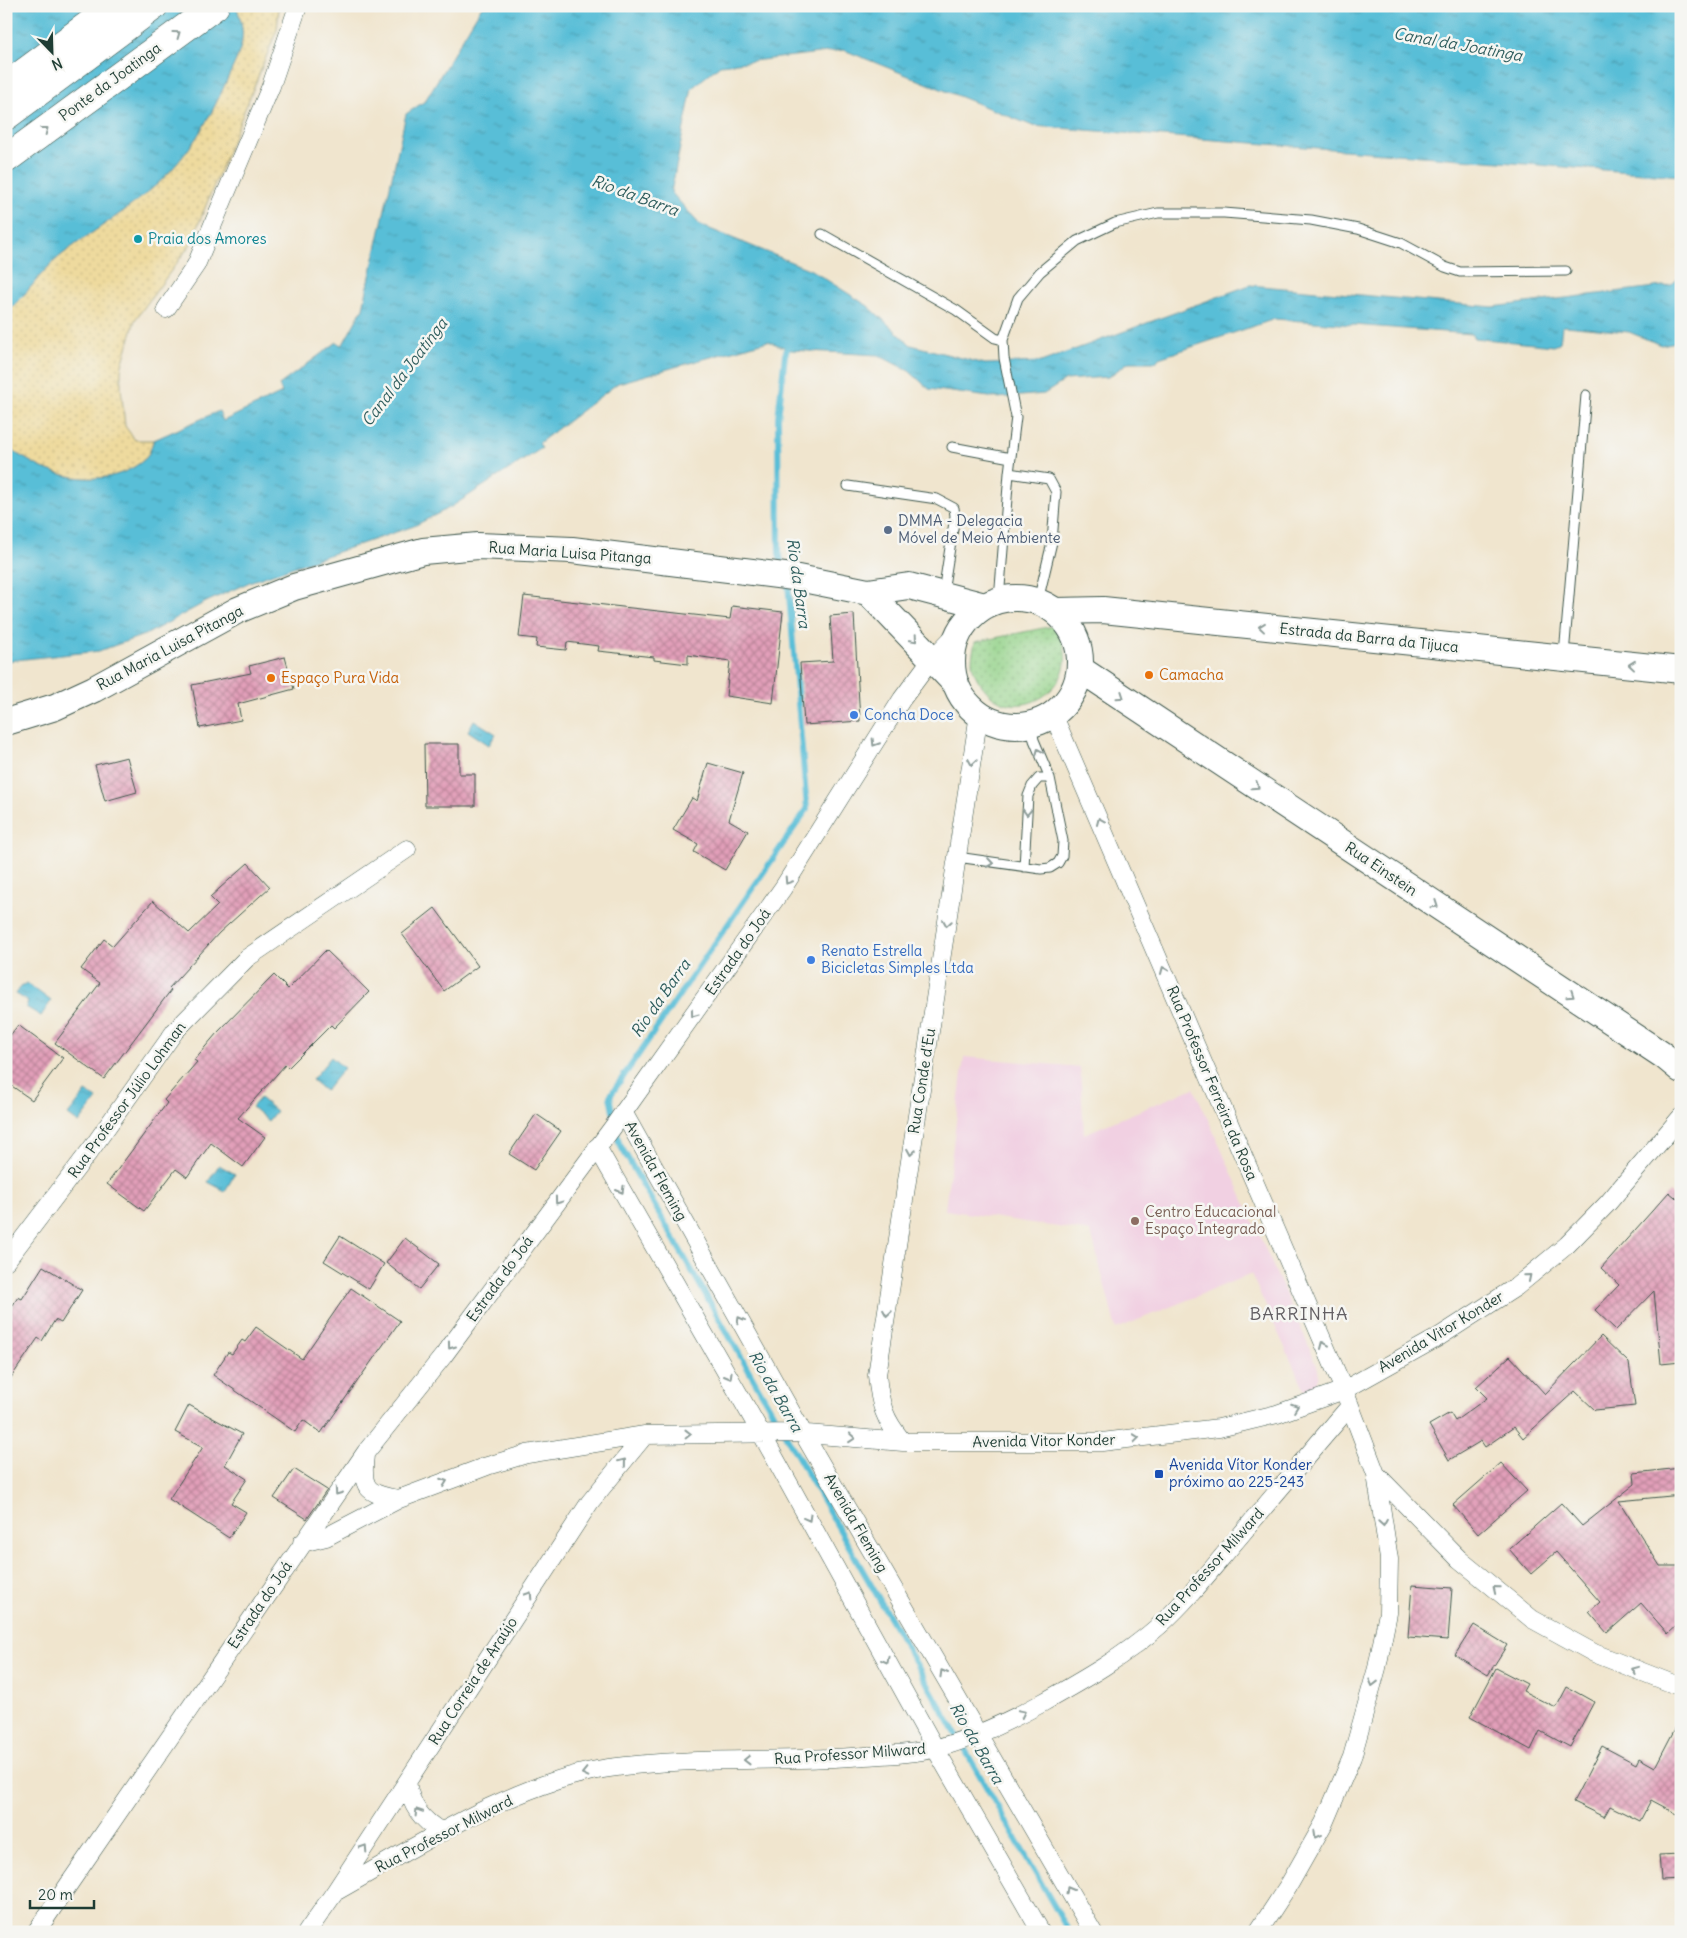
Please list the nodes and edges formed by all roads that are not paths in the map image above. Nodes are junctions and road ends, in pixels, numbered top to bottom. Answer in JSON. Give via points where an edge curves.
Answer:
{"nodes":[{"id":1,"x":114,"y":6,"type":"edge"},
{"id":2,"x":154,"y":6,"type":"edge"},
{"id":3,"x":215,"y":6,"type":"edge"},
{"id":4,"x":298,"y":6,"type":"edge"},
{"id":5,"x":6,"y":86,"type":"edge"},
{"id":6,"x":6,"y":116,"type":"edge"},
{"id":7,"x":6,"y":159,"type":"edge"},
{"id":8,"x":822,"y":234,"type":"dead end"},
{"id":9,"x":1566,"y":271,"type":"dead end"},
{"id":10,"x":166,"y":309,"type":"dead end"},
{"id":11,"x":1003,"y":340,"type":"junction"},
{"id":12,"x":1586,"y":395,"type":"dead end"},
{"id":13,"x":952,"y":447,"type":"dead end"},
{"id":14,"x":1011,"y":458,"type":"junction"},
{"id":15,"x":1009,"y":473,"type":"junction"},
{"id":16,"x":848,"y":486,"type":"dead end"},
{"id":17,"x":909,"y":586,"type":"junction"},
{"id":18,"x":868,"y":592,"type":"junction"},
{"id":19,"x":942,"y":594,"type":"junction"},
{"id":20,"x":992,"y":603,"type":"junction"},
{"id":21,"x":1047,"y":606,"type":"junction"},
{"id":22,"x":896,"y":619,"type":"junction"},
{"id":23,"x":962,"y":626,"type":"junction"},
{"id":24,"x":1564,"y":658,"type":"junction"},
{"id":25,"x":931,"y":660,"type":"junction"},
{"id":26,"x":1080,"y":669,"type":"junction"},
{"id":27,"x":1681,"y":670,"type":"edge"},
{"id":28,"x":956,"y":684,"type":"junction"},
{"id":29,"x":979,"y":714,"type":"junction"},
{"id":30,"x":1042,"y":719,"type":"junction"},
{"id":31,"x":6,"y":722,"type":"edge"},
{"id":32,"x":1050,"y":778,"type":"junction"},
{"id":33,"x":406,"y":849,"type":"dead end"},
{"id":34,"x":957,"y":857,"type":"junction"},
{"id":35,"x":1024,"y":868,"type":"junction"},
{"id":36,"x":1681,"y":1070,"type":"edge"},
{"id":37,"x":621,"y":1115,"type":"junction"},
{"id":38,"x":1681,"y":1117,"type":"edge"},
{"id":39,"x":599,"y":1145,"type":"junction"},
{"id":40,"x":6,"y":1261,"type":"edge"},
{"id":41,"x":1347,"y":1398,"type":"junction"},
{"id":42,"x":766,"y":1433,"type":"junction"},
{"id":43,"x":799,"y":1433,"type":"junction"},
{"id":44,"x":645,"y":1435,"type":"junction"},
{"id":45,"x":903,"y":1442,"type":"junction"},
{"id":46,"x":366,"y":1452,"type":"junction"},
{"id":47,"x":1376,"y":1474,"type":"junction"},
{"id":48,"x":399,"y":1499,"type":"junction"},
{"id":49,"x":302,"y":1544,"type":"junction"},
{"id":50,"x":1681,"y":1687,"type":"edge"},
{"id":51,"x":973,"y":1735,"type":"junction"},
{"id":52,"x":941,"y":1746,"type":"junction"},
{"id":53,"x":407,"y":1782,"type":"junction"},
{"id":54,"x":442,"y":1832,"type":"junction"},
{"id":55,"x":336,"y":1892,"type":"junction"},
{"id":56,"x":36,"y":1932,"type":"edge"},
{"id":57,"x":307,"y":1932,"type":"edge"},
{"id":58,"x":1041,"y":1932,"type":"edge"},
{"id":59,"x":1093,"y":1932,"type":"edge"},
{"id":60,"x":1258,"y":1932,"type":"edge"}],
"edges":[{"from":1,"to":5,"type":"highway"},
{"from":2,"to":6,"type":"highway"},
{"from":7,"to":3,"type":"highway","name":"Ponte da Joatinga","one_way":true},
{"from":4,"to":10,"type":"street","via":[[271,86],[196,265]]},
{"from":8,"to":11,"type":"lane"},
{"from":9,"to":11,"type":"lane","via":[[1460,272],[1444,267],[1401,243],[1330,223],[1224,213],[1158,213],[1115,223],[1077,241],[1040,272],[1018,298]]},
{"from":11,"to":14,"type":"lane","via":[[1016,416]]},
{"from":12,"to":24,"type":"lane"},
{"from":13,"to":14,"type":"lane"},
{"from":14,"to":15,"type":"lane"},
{"from":15,"to":20,"type":"lane"},
{"from":15,"to":21,"type":"lane","via":[[1049,479],[1056,492]]},
{"from":16,"to":19,"type":"lane","via":[[937,499],[954,508]]},
{"from":17,"to":18,"type":"street","name":"Rua Maria Luisa Pitanga"},
{"from":17,"to":19,"type":"street","name":"Rua Maria Luisa Pitanga"},
{"from":17,"to":22,"type":"street"},
{"from":18,"to":22,"type":"street"},
{"from":18,"to":31,"type":"street","name":"Rua Maria Luisa Pitanga","via":[[784,576],[527,547],[478,546],[423,552],[378,562],[284,591],[238,610],[94,689],[55,707]]},
{"from":19,"to":20,"type":"street","name":"Rua Maria Luisa Pitanga"},
{"from":20,"to":21,"type":"street","via":[[1012,597]]},
{"from":20,"to":23,"type":"street","via":[[972,615]]},
{"from":24,"to":21,"type":"street","name":"Estrada da Barra da Tijuca","one_way":true},
{"from":21,"to":26,"type":"street","via":[[1068,622],[1076,637]]},
{"from":22,"to":25,"type":"street","one_way":true},
{"from":23,"to":25,"type":"street","name":"Estrada do Joá"},
{"from":23,"to":28,"type":"street","via":[[952,654]]},
{"from":27,"to":24,"type":"street","name":"Estrada da Barra da Tijuca","one_way":true},
{"from":25,"to":28,"type":"street"},
{"from":25,"to":37,"type":"street","name":"Estrada do Joá","one_way":true,"via":[[902,699],[783,888]]},
{"from":26,"to":30,"type":"street","via":[[1072,694]]},
{"from":26,"to":36,"type":"street","name":"Rua Einstein","one_way":true},
{"from":28,"to":29,"type":"street","via":[[965,701]]},
{"from":29,"to":30,"type":"street","via":[[1004,724]]},
{"from":29,"to":34,"type":"street","name":"Rua Conde d'Eu","one_way":true},
{"from":32,"to":30,"type":"lane","one_way":true,"via":[[1034,740]]},
{"from":41,"to":30,"type":"street","name":"Rua Professor Ferreira da Rosa","one_way":true},
{"from":32,"to":35,"type":"lane","one_way":true,"via":[[1039,778],[1028,796]]},
{"from":32,"to":35,"type":"lane","via":[[1063,842],[1062,856],[1050,868]]},
{"from":33,"to":40,"type":"street","name":"Rua Professor Júlio Lohman","via":[[247,958],[175,1031]]},
{"from":34,"to":35,"type":"lane","one_way":true},
{"from":34,"to":45,"type":"street","name":"Rua Conde d'Eu","one_way":true,"via":[[877,1375],[880,1404],[889,1425]]},
{"from":37,"to":39,"type":"street","name":"Estrada do Joá"},
{"from":43,"to":37,"type":"street","name":"Avenida Fleming","one_way":true},
{"from":41,"to":38,"type":"street","name":"Avenida Vitor Konder","one_way":true,"via":[[1516,1287],[1567,1245]]},
{"from":39,"to":42,"type":"street","one_way":true},
{"from":39,"to":46,"type":"street","name":"Estrada do Joá","one_way":true,"via":[[444,1355]]},
{"from":45,"to":41,"type":"street","name":"Avenida Vitor Konder","one_way":true,"via":[[1102,1442],[1219,1428]]},
{"from":41,"to":47,"type":"street","name":"Rua Professor Ferreira da Rosa"},
{"from":51,"to":41,"type":"street","name":"Rua Professor Milward","one_way":true,"via":[[1025,1712],[1095,1673],[1160,1625],[1210,1572]]},
{"from":42,"to":43,"type":"street","name":"Avenida Vitor Konder"},
{"from":44,"to":42,"type":"street","name":"Avenida Vitor Konder","one_way":true},
{"from":42,"to":52,"type":"street","one_way":true},
{"from":43,"to":45,"type":"street","name":"Avenida Vitor Konder","one_way":true},
{"from":51,"to":43,"type":"street","name":"Avenida Fleming","one_way":true},
{"from":48,"to":44,"type":"street","name":"Avenida Vitor Konder","one_way":true,"via":[[527,1454]]},
{"from":53,"to":44,"type":"street","name":"Rua Correia de Araújo","one_way":true,"via":[[590,1502]]},
{"from":46,"to":48,"type":"street","via":[[364,1484],[378,1496]]},
{"from":46,"to":49,"type":"street","name":"Estrada do Joá","one_way":true},
{"from":50,"to":47,"type":"street","one_way":true,"via":[[1594,1653],[1532,1619],[1459,1559]]},
{"from":47,"to":60,"type":"street","name":"Rua Professor Ferreira da Rosa","one_way":true,"via":[[1389,1559],[1388,1613],[1371,1692],[1352,1757],[1324,1823]]},
{"from":48,"to":49,"type":"street","name":"Avenida Vitor Konder","via":[[326,1537]]},
{"from":49,"to":56,"type":"street","name":"Estrada do Joá"},
{"from":51,"to":52,"type":"street","name":"Rua Professor Milward"},
{"from":59,"to":51,"type":"street","name":"Avenida Fleming","one_way":true},
{"from":52,"to":54,"type":"street","name":"Rua Professor Milward","one_way":true,"via":[[851,1757],[662,1763],[607,1768],[564,1778],[525,1793]]},
{"from":52,"to":58,"type":"street"},
{"from":54,"to":53,"type":"street","one_way":true,"via":[[418,1815],[409,1797]]},
{"from":55,"to":53,"type":"street","name":"Rua Correia de Araújo","one_way":true},
{"from":54,"to":55,"type":"street","name":"Rua Professor Milward"},
{"from":55,"to":57,"type":"street","name":"Rua Correia de Araújo"}]}
